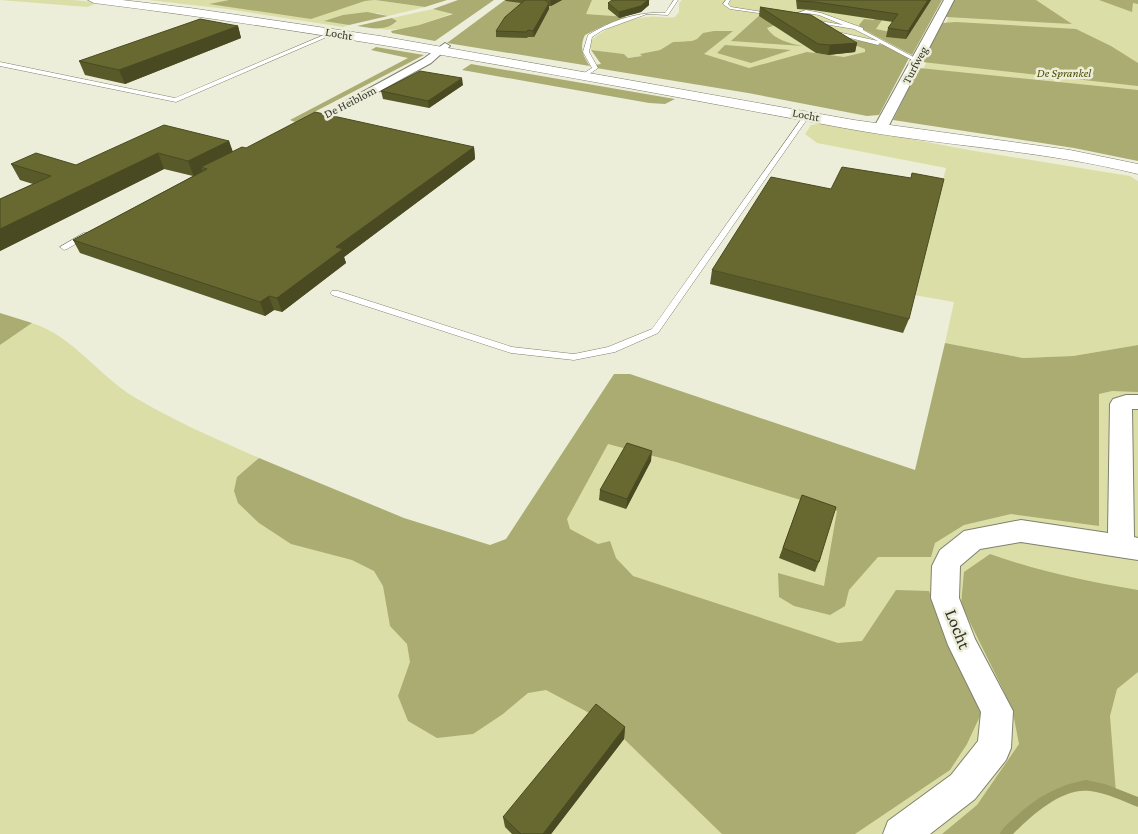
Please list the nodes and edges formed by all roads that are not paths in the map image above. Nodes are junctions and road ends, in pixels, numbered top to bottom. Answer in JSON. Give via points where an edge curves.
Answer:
{"nodes":[{"id":1,"x":94,"y":0,"type":"edge"},
{"id":2,"x":728,"y":0,"type":"edge"},
{"id":3,"x":949,"y":0,"type":"edge"},
{"id":4,"x":676,"y":2,"type":"edge"},
{"id":5,"x":666,"y":5,"type":"dead end"},
{"id":6,"x":657,"y":7,"type":"dead end"},
{"id":7,"x":647,"y":13,"type":"junction"},
{"id":8,"x":778,"y":15,"type":"edge"},
{"id":9,"x":795,"y":18,"type":"edge"},
{"id":10,"x":806,"y":19,"type":"junction"},
{"id":11,"x":861,"y":30,"type":"junction"},
{"id":12,"x":333,"y":33,"type":"junction"},
{"id":13,"x":885,"y":43,"type":"junction"},
{"id":14,"x":442,"y":49,"type":"junction"},
{"id":15,"x":916,"y":60,"type":"junction"},
{"id":16,"x":0,"y":64,"type":"edge"},
{"id":17,"x":583,"y":76,"type":"junction"},
{"id":18,"x":352,"y":101,"type":"joint"},
{"id":19,"x":807,"y":115,"type":"junction"},
{"id":20,"x":308,"y":123,"type":"edge"},
{"id":21,"x":880,"y":129,"type":"junction"},
{"id":22,"x":1138,"y":169,"type":"edge"},
{"id":23,"x":98,"y":229,"type":"edge"},
{"id":24,"x":64,"y":247,"type":"dead end"},
{"id":25,"x":335,"y":293,"type":"dead end"},
{"id":26,"x":1138,"y":402,"type":"edge"},
{"id":27,"x":1130,"y":548,"type":"edge"},
{"id":28,"x":902,"y":834,"type":"edge"}],
"edges":[{"from":1,"to":12,"type":"street","name":"Locht","via":[[233,16]]},
{"from":2,"to":8,"type":"lane","via":[[725,4],[730,8]]},
{"from":3,"to":15,"type":"street","name":"Turfweg"},
{"from":4,"to":5,"type":"lane"},
{"from":4,"to":7,"type":"lane","via":[[666,14]]},
{"from":6,"to":7,"type":"lane"},
{"from":7,"to":17,"type":"lane","via":[[590,36],[586,52],[595,68]]},
{"from":9,"to":10,"type":"lane"},
{"from":10,"to":11,"type":"lane"},
{"from":10,"to":11,"type":"lane","via":[[798,12],[815,9],[831,13]]},
{"from":10,"to":13,"type":"lane","via":[[838,35]]},
{"from":11,"to":13,"type":"lane"},
{"from":12,"to":14,"type":"street","name":"Locht"},
{"from":12,"to":16,"type":"lane","via":[[176,100]]},
{"from":13,"to":15,"type":"lane"},
{"from":14,"to":17,"type":"street","name":"Locht"},
{"from":14,"to":18,"type":"street","name":"De Heiblom","via":[[427,61]]},
{"from":15,"to":21,"type":"street","name":"Turfweg"},
{"from":17,"to":19,"type":"street","name":"Locht"},
{"from":18,"to":20,"type":"lane","name":"De Heiblom"},
{"from":19,"to":21,"type":"street","name":"Locht"},
{"from":19,"to":25,"type":"lane","via":[[655,331],[611,350],[574,357],[511,350]]},
{"from":21,"to":22,"type":"street","name":"Locht"},
{"from":23,"to":24,"type":"lane"},
{"from":26,"to":27,"type":"street","name":"Locht","via":[[1121,404]]},
{"from":27,"to":28,"type":"street","name":"Locht","via":[[1021,531],[973,539],[950,558],[946,566],[945,598],[963,645],[997,711],[994,748],[963,788]]}]}
